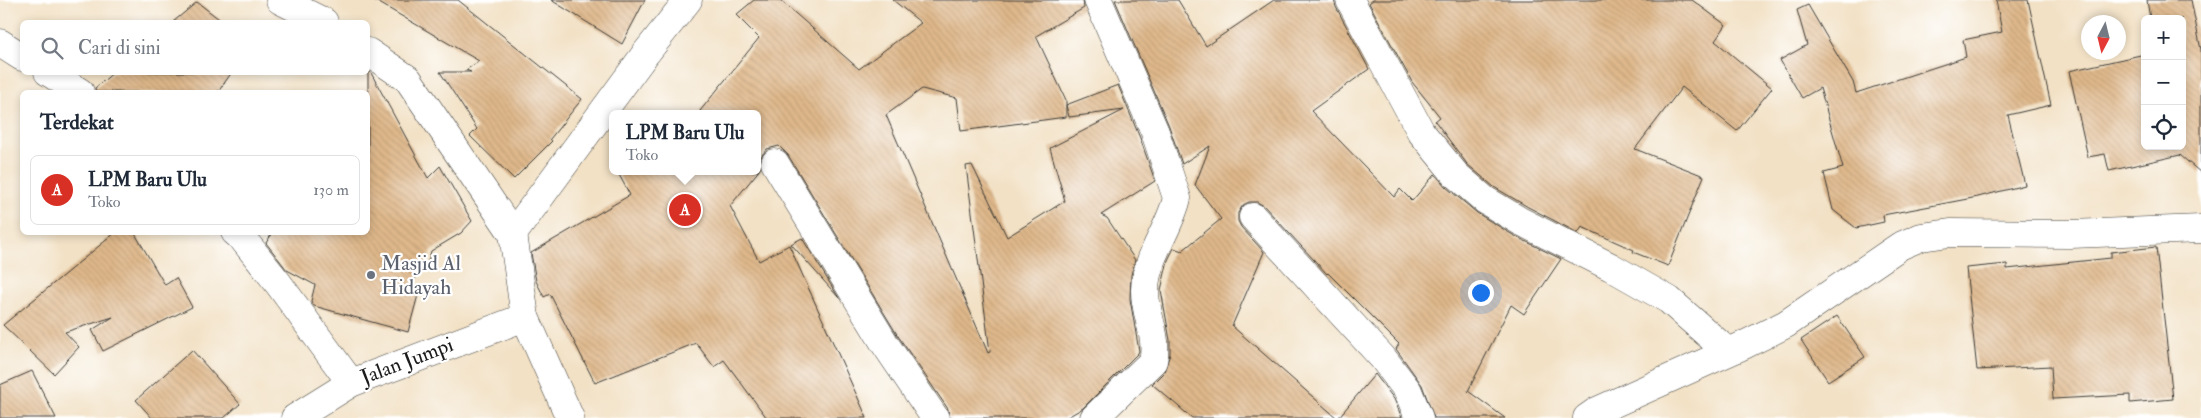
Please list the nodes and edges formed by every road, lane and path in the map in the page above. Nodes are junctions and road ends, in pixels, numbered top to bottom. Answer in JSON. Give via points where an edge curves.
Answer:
{"nodes":[{"id":1,"x":280,"y":0,"type":"edge"},
{"id":2,"x":688,"y":0,"type":"edge"},
{"id":3,"x":1098,"y":0,"type":"edge"},
{"id":4,"x":1350,"y":0,"type":"edge"},
{"id":5,"x":320,"y":20,"type":"edge"},
{"id":6,"x":0,"y":44,"type":"edge"},
{"id":7,"x":370,"y":53,"type":"edge"},
{"id":8,"x":20,"y":56,"type":"edge"},
{"id":9,"x":53,"y":75,"type":"edge"},
{"id":10,"x":77,"y":90,"type":"edge"},
{"id":11,"x":775,"y":163,"type":"dead end"},
{"id":12,"x":1252,"y":217,"type":"dead end"},
{"id":13,"x":2201,"y":229,"type":"edge"},
{"id":14,"x":513,"y":234,"type":"junction"},
{"id":15,"x":239,"y":235,"type":"edge"},
{"id":16,"x":525,"y":317,"type":"junction"},
{"id":17,"x":1727,"y":351,"type":"junction"},
{"id":18,"x":351,"y":383,"type":"junction"},
{"id":19,"x":295,"y":418,"type":"edge"},
{"id":20,"x":570,"y":418,"type":"edge"},
{"id":21,"x":935,"y":418,"type":"edge"},
{"id":22,"x":1094,"y":418,"type":"edge"},
{"id":23,"x":1419,"y":418,"type":"edge"},
{"id":24,"x":1588,"y":418,"type":"edge"}],
"edges":[{"from":1,"to":5,"type":"street"},
{"from":2,"to":14,"type":"street"},
{"from":3,"to":22,"type":"street","via":[[1155,132],[1177,198],[1150,265],[1145,288],[1154,339],[1153,361]]},
{"from":4,"to":17,"type":"street","via":[[1421,132],[1456,175],[1485,200],[1520,221],[1669,300]]},
{"from":6,"to":8,"type":"street"},
{"from":7,"to":14,"type":"street","via":[[408,79]]},
{"from":9,"to":10,"type":"street"},
{"from":11,"to":21,"type":"street"},
{"from":12,"to":23,"type":"street","via":[[1382,356],[1408,391]]},
{"from":13,"to":17,"type":"street","via":[[1921,236],[1900,246],[1786,324]]},
{"from":14,"to":16,"type":"street"},
{"from":15,"to":18,"type":"street"},
{"from":16,"to":18,"type":"street","name":"Jalan Jumpi"},
{"from":16,"to":20,"type":"street"},
{"from":17,"to":24,"type":"street"},
{"from":18,"to":19,"type":"street","name":"Jalan Jumpi"}]}
